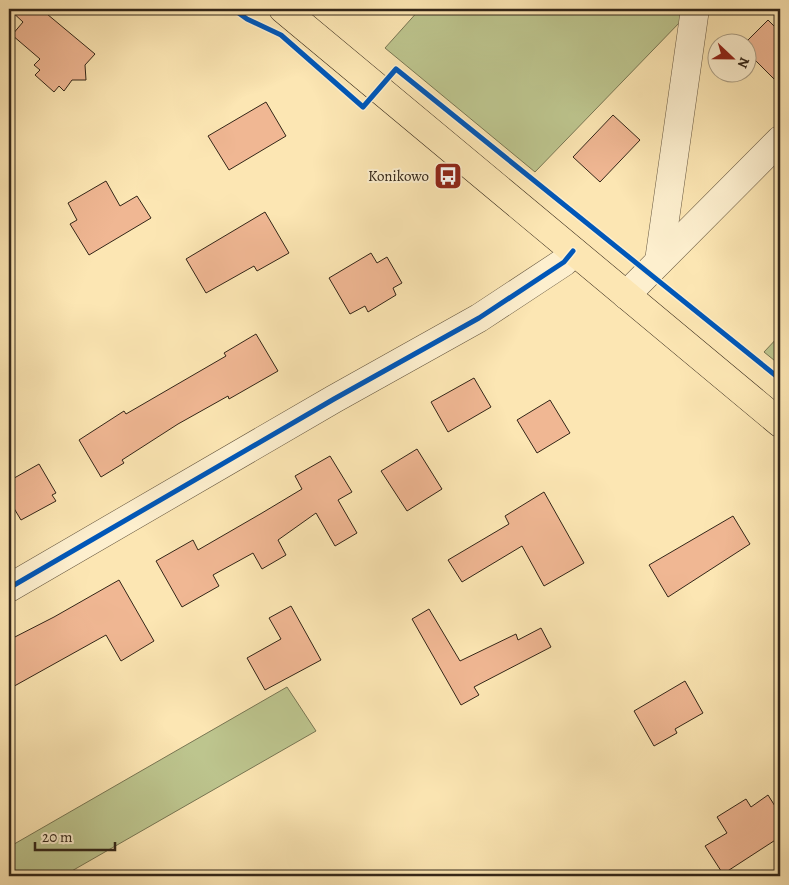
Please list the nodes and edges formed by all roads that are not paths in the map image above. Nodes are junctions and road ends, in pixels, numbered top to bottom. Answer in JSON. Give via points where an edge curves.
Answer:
{"nodes":[{"id":1,"x":283,"y":9,"type":"edge"},
{"id":2,"x":695,"y":9,"type":"edge"},
{"id":3,"x":780,"y":140,"type":"edge"},
{"id":4,"x":573,"y":251,"type":"junction"},
{"id":5,"x":659,"y":260,"type":"junction"},
{"id":6,"x":626,"y":295,"type":"junction"},
{"id":7,"x":780,"y":423,"type":"edge"},
{"id":8,"x":9,"y":588,"type":"edge"}],
"edges":[{"from":1,"to":4,"type":"main road"},
{"from":2,"to":5,"type":"street"},
{"from":3,"to":5,"type":"street"},
{"from":4,"to":6,"type":"main road"},
{"from":4,"to":8,"type":"street","via":[[564,262],[479,318]]},
{"from":5,"to":6,"type":"street"},
{"from":6,"to":7,"type":"main road"}]}
